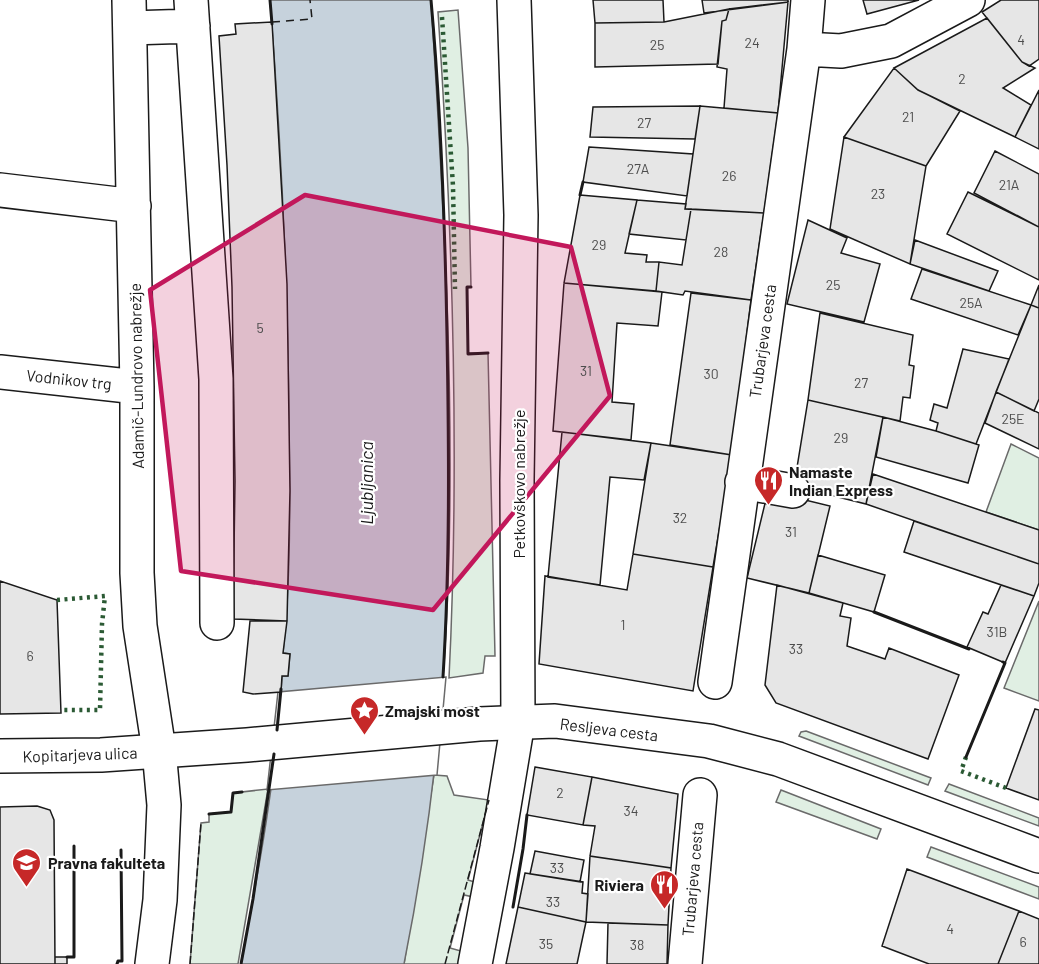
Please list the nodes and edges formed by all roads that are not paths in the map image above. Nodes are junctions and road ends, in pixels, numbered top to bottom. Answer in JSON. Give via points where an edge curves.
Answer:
{"nodes":[{"id":1,"x":514,"y":0,"type":"edge"},
{"id":2,"x":808,"y":0,"type":"edge"},
{"id":3,"x":968,"y":0,"type":"edge"},
{"id":4,"x":192,"y":13,"type":"edge"},
{"id":5,"x":130,"y":14,"type":"edge"},
{"id":6,"x":804,"y":49,"type":"junction"},
{"id":7,"x":0,"y":190,"type":"edge"},
{"id":8,"x":134,"y":206,"type":"junction"},
{"id":9,"x":0,"y":372,"type":"edge"},
{"id":10,"x":137,"y":387,"type":"junction"},
{"id":11,"x":742,"y":482,"type":"junction"},
{"id":12,"x":793,"y":491,"type":"dead end"},
{"id":13,"x":217,"y":623,"type":"dead end"},
{"id":14,"x":715,"y":682,"type":"dead end"},
{"id":15,"x":518,"y":722,"type":"junction"},
{"id":16,"x":159,"y":750,"type":"junction"},
{"id":17,"x":0,"y":756,"type":"edge"},
{"id":18,"x":700,"y":795,"type":"dead end"},
{"id":19,"x":1039,"y":856,"type":"edge"},
{"id":20,"x":152,"y":964,"type":"edge"},
{"id":21,"x":475,"y":964,"type":"edge"},
{"id":22,"x":685,"y":964,"type":"edge"}],
"edges":[{"from":1,"to":15,"type":"street","name":"Petkovškovo nabrežje","via":[[521,215]]},
{"from":2,"to":6,"type":"street","name":"Trubarjeva cesta"},
{"from":3,"to":6,"type":"street","via":[[891,41],[841,51]]},
{"from":4,"to":5,"type":"street"},
{"from":4,"to":13,"type":"street","via":[[216,379]]},
{"from":5,"to":8,"type":"street","name":"Adamič-Lundrovo nabrežje"},
{"from":6,"to":11,"type":"street","name":"Trubarjeva cesta"},
{"from":7,"to":8,"type":"street"},
{"from":8,"to":10,"type":"street","name":"Adamič-Lundrovo nabrežje"},
{"from":9,"to":10,"type":"street","name":"Vodnikov trg"},
{"from":10,"to":16,"type":"street","name":"Adamič-Lundrovo nabrežje","via":[[140,626]]},
{"from":11,"to":12,"type":"street"},
{"from":11,"to":14,"type":"street","name":"Trubarjeva cesta"},
{"from":15,"to":16,"type":"street","name":"Resljeva cesta"},
{"from":15,"to":19,"type":"street","name":"Resljeva cesta","via":[[555,722],[709,741],[778,759]]},
{"from":15,"to":21,"type":"street","name":"Petkovškovo nabrežje"},
{"from":16,"to":17,"type":"street","name":"Kopitarjeva ulica"},
{"from":16,"to":20,"type":"street","name":"Adamič-Lundrovo nabrežje","via":[[164,805],[160,900]]},
{"from":18,"to":22,"type":"street","name":"Trubarjeva cesta"}]}
